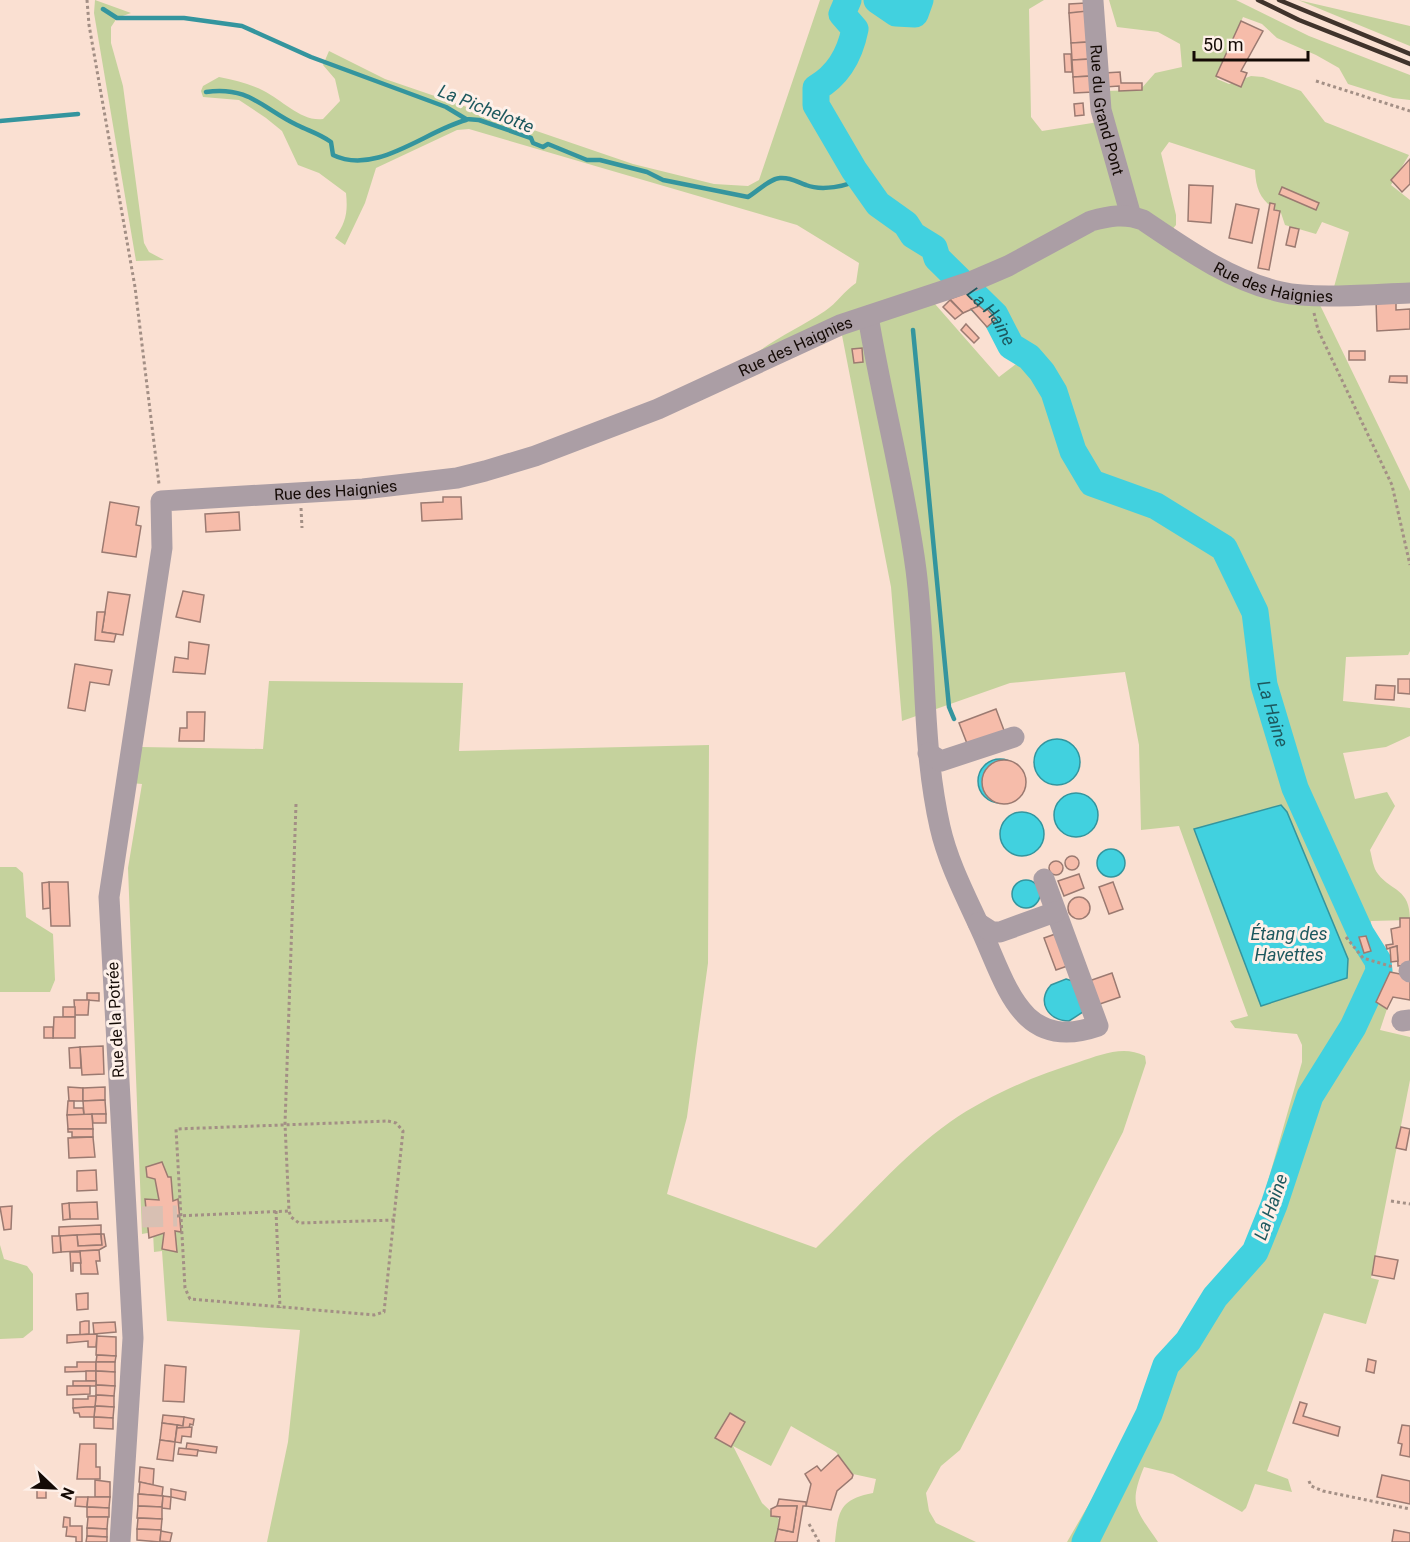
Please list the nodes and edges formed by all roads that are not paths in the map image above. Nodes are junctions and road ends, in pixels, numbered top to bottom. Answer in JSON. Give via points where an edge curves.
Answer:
{"nodes":[{"id":1,"x":1093,"y":1,"type":"edge"},
{"id":2,"x":1131,"y":216,"type":"junction"},
{"id":3,"x":1410,"y":293,"type":"edge"},
{"id":4,"x":868,"y":316,"type":"junction"},
{"id":5,"x":161,"y":501,"type":"joint"},
{"id":6,"x":1014,"y":737,"type":"dead end"},
{"id":7,"x":928,"y":753,"type":"junction"},
{"id":8,"x":1044,"y":879,"type":"dead end"},
{"id":9,"x":1055,"y":912,"type":"junction"},
{"id":10,"x":978,"y":923,"type":"junction"},
{"id":11,"x":120,"y":1542,"type":"edge"}],
"edges":[{"from":1,"to":2,"type":"street","name":"Rue du Grand Pont","via":[[1101,110]]},
{"from":2,"to":3,"type":"street","name":"Rue des Haignies","via":[[1225,272],[1282,292]]},
{"from":2,"to":4,"type":"street","name":"Rue des Haignies","via":[[1091,221],[964,285]]},
{"from":4,"to":5,"type":"street","name":"Rue des Haignies","via":[[796,344],[658,409],[470,476],[363,489]]},
{"from":4,"to":7,"type":"street","via":[[916,570]]},
{"from":5,"to":11,"type":"street","name":"Rue de la Potrée","via":[[162,548],[109,897],[134,1218],[133,1357]]},
{"from":6,"to":7,"type":"street","via":[[941,761]]},
{"from":7,"to":10,"type":"street","via":[[940,829]]},
{"from":8,"to":9,"type":"street"},
{"from":9,"to":10,"type":"street","via":[[1000,932],[992,932]]},
{"from":9,"to":10,"type":"street","via":[[1098,1026],[1081,1032],[1043,1028],[1016,1008]]}]}
